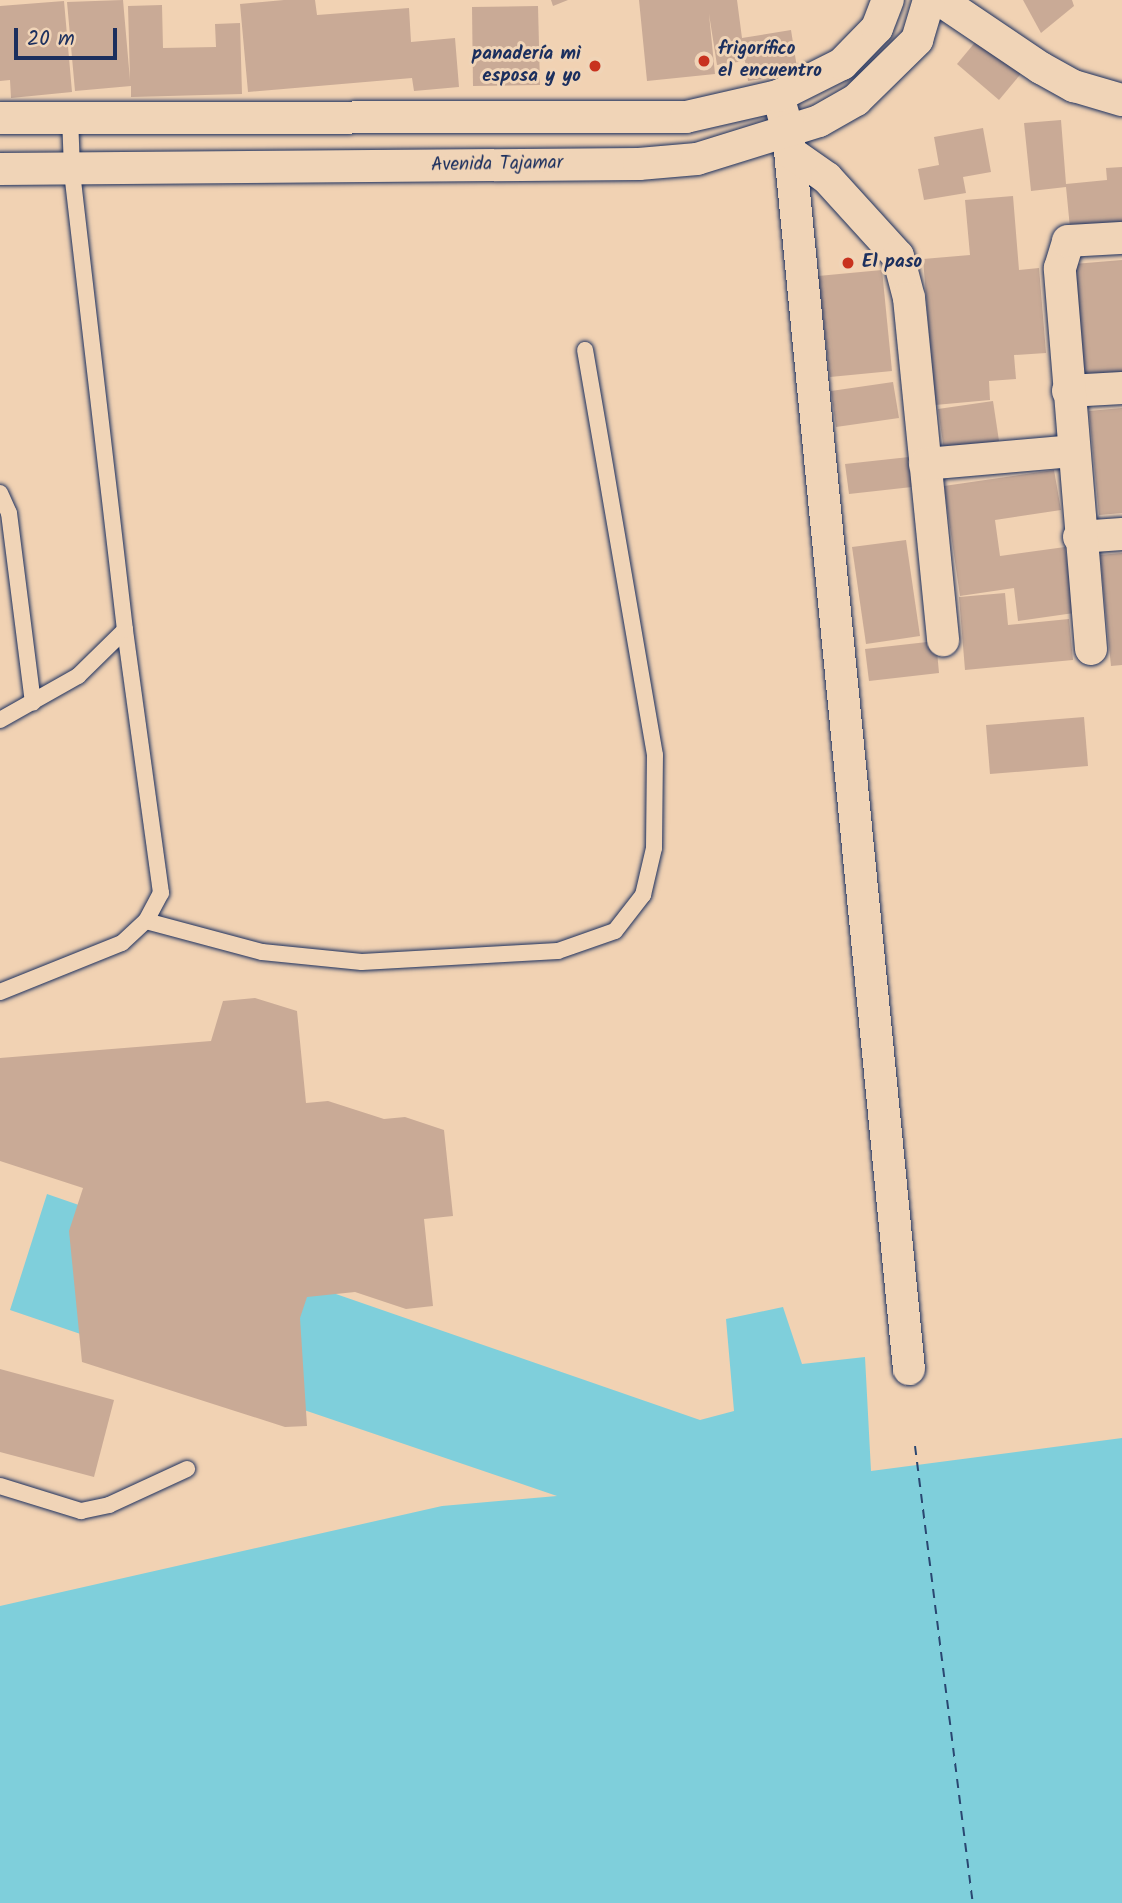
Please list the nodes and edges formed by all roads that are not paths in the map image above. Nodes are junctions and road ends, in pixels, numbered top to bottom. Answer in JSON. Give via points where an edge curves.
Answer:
{"nodes":[{"id":1,"x":888,"y":0,"type":"edge"},
{"id":2,"x":929,"y":0,"type":"edge"},
{"id":3,"x":940,"y":0,"type":"edge"},
{"id":4,"x":778,"y":96,"type":"junction"},
{"id":5,"x":1122,"y":100,"type":"edge"},
{"id":6,"x":0,"y":118,"type":"edge"},
{"id":7,"x":71,"y":118,"type":"junction"},
{"id":8,"x":789,"y":141,"type":"junction"},
{"id":9,"x":0,"y":169,"type":"edge"},
{"id":10,"x":72,"y":169,"type":"junction"},
{"id":11,"x":1122,"y":238,"type":"edge"},
{"id":12,"x":584,"y":350,"type":"dead end"},
{"id":13,"x":1122,"y":388,"type":"edge"},
{"id":14,"x":1068,"y":391,"type":"junction"},
{"id":15,"x":1073,"y":451,"type":"junction"},
{"id":16,"x":925,"y":464,"type":"junction"},
{"id":17,"x":0,"y":494,"type":"edge"},
{"id":18,"x":1122,"y":534,"type":"edge"},
{"id":19,"x":1079,"y":537,"type":"junction"},
{"id":20,"x":125,"y":630,"type":"junction"},
{"id":21,"x":943,"y":640,"type":"dead end"},
{"id":22,"x":1091,"y":649,"type":"dead end"},
{"id":23,"x":33,"y":702,"type":"junction"},
{"id":24,"x":0,"y":720,"type":"edge"},
{"id":25,"x":146,"y":921,"type":"junction"},
{"id":26,"x":0,"y":992,"type":"edge"},
{"id":27,"x":909,"y":1369,"type":"dead end"},
{"id":28,"x":187,"y":1469,"type":"dead end"},
{"id":29,"x":0,"y":1486,"type":"edge"}],
"edges":[{"from":1,"to":4,"type":"street","via":[[877,28],[842,64]]},
{"from":2,"to":8,"type":"street","name":"Avenida Tajamar","via":[[917,40],[856,100]]},
{"from":3,"to":5,"type":"street","via":[[1052,74],[1108,99]]},
{"from":4,"to":7,"type":"street","via":[[686,117]]},
{"from":4,"to":8,"type":"street"},
{"from":6,"to":7,"type":"street"},
{"from":7,"to":10,"type":"lane"},
{"from":8,"to":10,"type":"street","name":"Avenida Tajamar","via":[[697,159],[639,164]]},
{"from":8,"to":16,"type":"street","via":[[898,256],[909,298]]},
{"from":8,"to":27,"type":"street"},
{"from":9,"to":10,"type":"street","name":"Avenida Tajamar"},
{"from":10,"to":20,"type":"lane"},
{"from":11,"to":14,"type":"street","via":[[1068,242],[1060,268]]},
{"from":12,"to":25,"type":"lane","via":[[655,755],[654,848],[643,895],[615,931],[558,951],[362,962],[262,952]]},
{"from":13,"to":14,"type":"street"},
{"from":14,"to":15,"type":"street"},
{"from":15,"to":16,"type":"street"},
{"from":15,"to":19,"type":"street"},
{"from":16,"to":21,"type":"street"},
{"from":17,"to":23,"type":"lane","via":[[9,513]]},
{"from":18,"to":19,"type":"street"},
{"from":19,"to":22,"type":"street"},
{"from":20,"to":23,"type":"lane","via":[[78,676]]},
{"from":20,"to":25,"type":"lane","via":[[161,893]]},
{"from":23,"to":24,"type":"lane"},
{"from":25,"to":26,"type":"lane","via":[[122,943]]},
{"from":28,"to":29,"type":"lane","via":[[109,1505],[80,1511]]}]}
